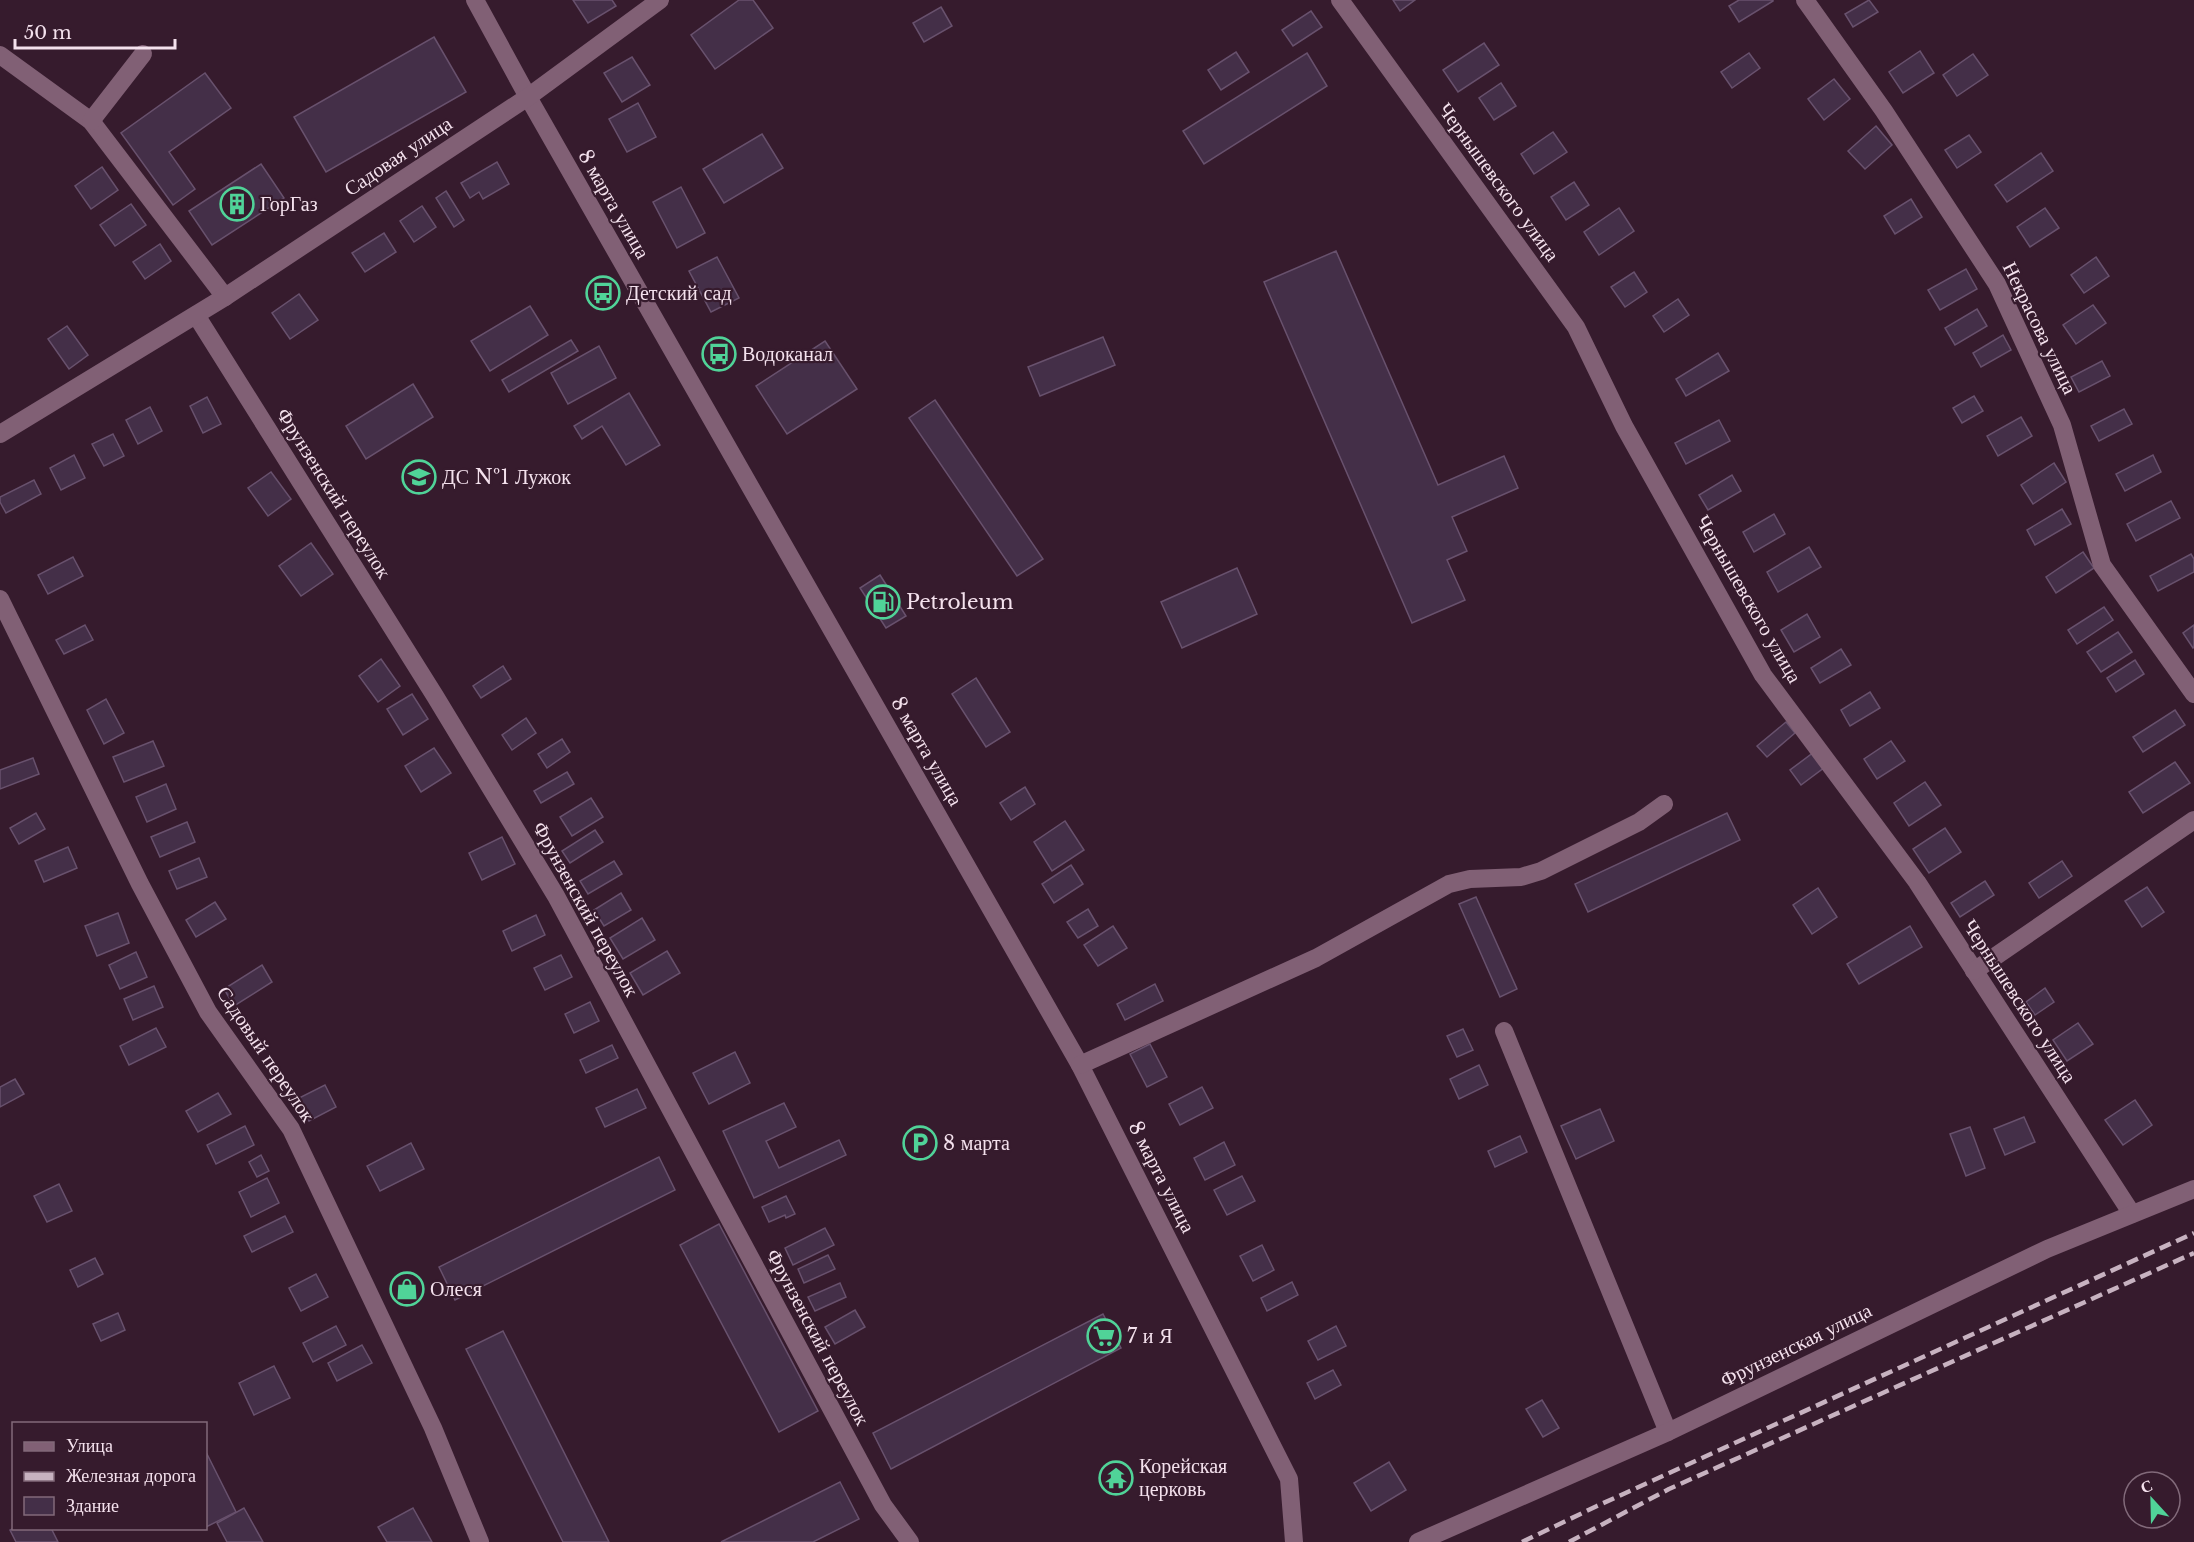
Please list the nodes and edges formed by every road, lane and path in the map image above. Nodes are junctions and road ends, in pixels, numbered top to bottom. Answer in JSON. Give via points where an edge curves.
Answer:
{"nodes":[{"id":1,"x":475,"y":0,"type":"edge"},
{"id":2,"x":660,"y":0,"type":"edge"},
{"id":3,"x":1340,"y":0,"type":"edge"},
{"id":4,"x":1805,"y":0,"type":"edge"},
{"id":5,"x":143,"y":54,"type":"dead end"},
{"id":6,"x":0,"y":55,"type":"edge"},
{"id":7,"x":528,"y":97,"type":"junction"},
{"id":8,"x":91,"y":121,"type":"junction"},
{"id":9,"x":225,"y":297,"type":"junction"},
{"id":10,"x":196,"y":315,"type":"junction"},
{"id":11,"x":0,"y":434,"type":"edge"},
{"id":12,"x":0,"y":599,"type":"edge"},
{"id":13,"x":2194,"y":694,"type":"edge"},
{"id":14,"x":1664,"y":804,"type":"dead end"},
{"id":15,"x":2194,"y":820,"type":"edge"},
{"id":16,"x":1974,"y":971,"type":"junction"},
{"id":17,"x":1504,"y":1032,"type":"dead end"},
{"id":18,"x":1080,"y":1065,"type":"junction"},
{"id":19,"x":2194,"y":1189,"type":"edge"},
{"id":20,"x":2132,"y":1214,"type":"junction"},
{"id":21,"x":1668,"y":1432,"type":"junction"},
{"id":22,"x":480,"y":1542,"type":"edge"},
{"id":23,"x":910,"y":1542,"type":"edge"},
{"id":24,"x":1294,"y":1542,"type":"edge"},
{"id":25,"x":1418,"y":1542,"type":"edge"}],
"edges":[{"from":1,"to":7,"type":"street","name":"8 марта улица"},
{"from":2,"to":7,"type":"street","name":"Садовая улица"},
{"from":3,"to":16,"type":"street","name":"Чернышевского улица","via":[[1576,327],[1624,426],[1762,675],[1917,882]]},
{"from":4,"to":13,"type":"street","name":"Некрасова улица","via":[[1884,111],[1997,284],[2062,425],[2102,565]]},
{"from":5,"to":8,"type":"street"},
{"from":6,"to":8,"type":"street"},
{"from":7,"to":9,"type":"street","name":"Садовая улица"},
{"from":7,"to":18,"type":"street","name":"8 марта улица"},
{"from":8,"to":9,"type":"street"},
{"from":9,"to":10,"type":"street","name":"Садовая улица"},
{"from":10,"to":11,"type":"street","name":"Садовая улица"},
{"from":10,"to":23,"type":"street","name":"Фрунзенский переулок","via":[[556,896],[883,1505]]},
{"from":12,"to":22,"type":"street","name":"Садовый переулок","via":[[140,884],[208,1012],[291,1129],[433,1428]]},
{"from":14,"to":18,"type":"street","via":[[1639,822],[1541,871],[1521,877],[1449,884],[1316,958]]},
{"from":15,"to":16,"type":"street"},
{"from":16,"to":20,"type":"street","name":"Чернышевского улица"},
{"from":17,"to":21,"type":"street"},
{"from":18,"to":24,"type":"street","name":"8 марта улица","via":[[1289,1479]]},
{"from":19,"to":20,"type":"street","name":"Фрунзенская улица"},
{"from":20,"to":21,"type":"street","name":"Фрунзенская улица","via":[[2047,1249]]},
{"from":21,"to":25,"type":"street","name":"Фрунзенская улица"}]}
